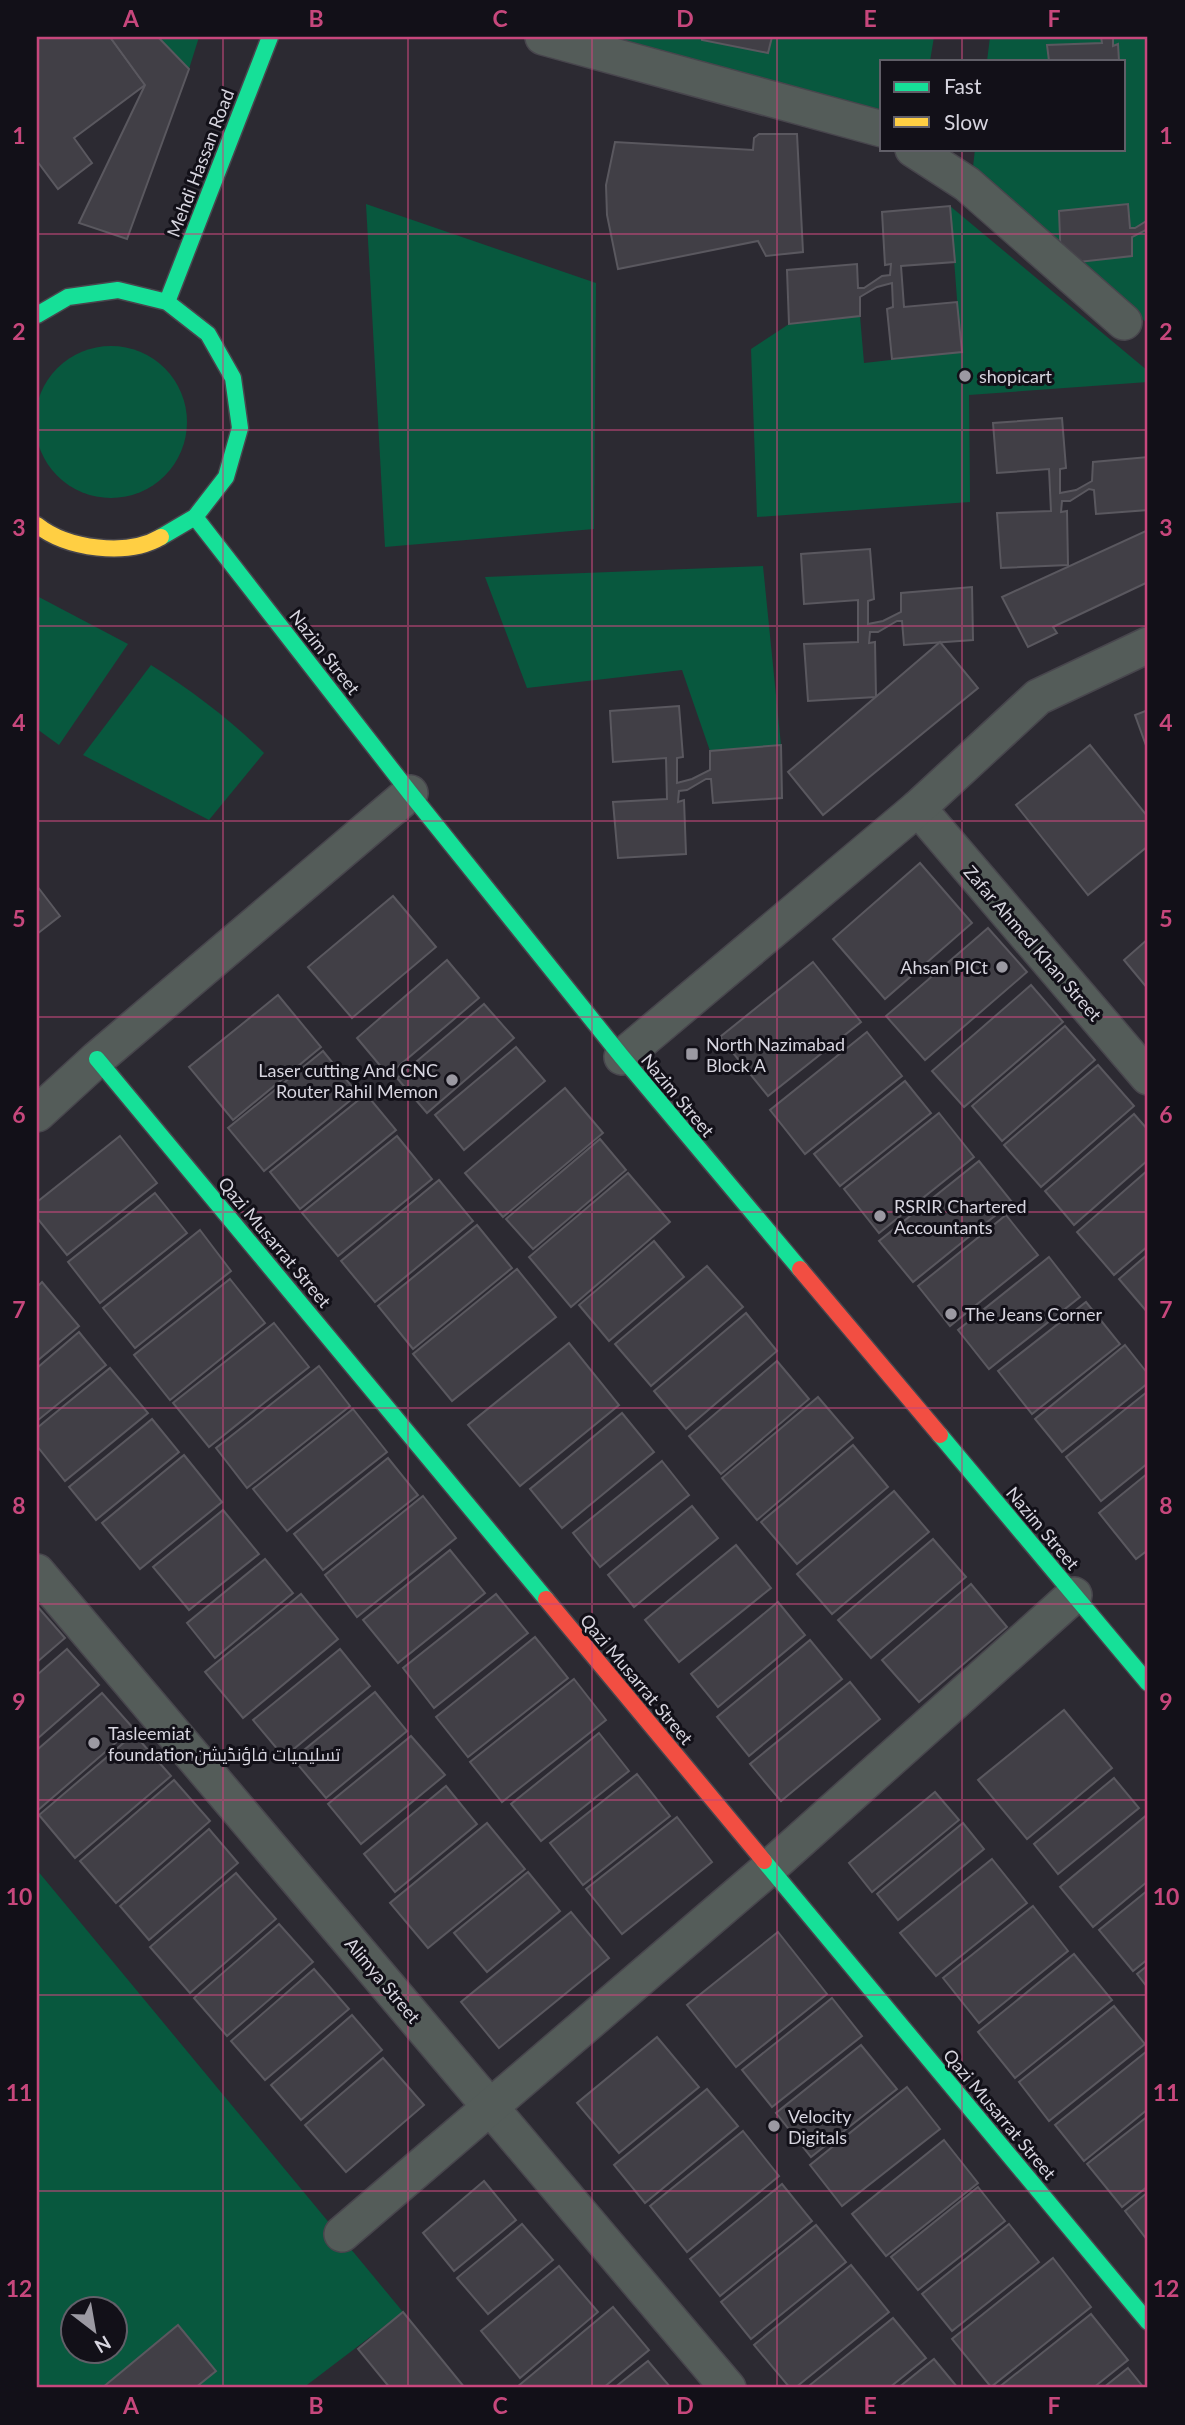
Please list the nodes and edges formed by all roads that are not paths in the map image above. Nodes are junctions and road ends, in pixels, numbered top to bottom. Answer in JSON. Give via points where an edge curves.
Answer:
{"nodes":[{"id":1,"x":270,"y":37,"type":"edge"},
{"id":2,"x":543,"y":37,"type":"edge"},
{"id":3,"x":880,"y":128,"type":"edge"},
{"id":4,"x":915,"y":150,"type":"edge"},
{"id":5,"x":167,"y":302,"type":"junction"},
{"id":6,"x":37,"y":314,"type":"edge"},
{"id":7,"x":1124,"y":322,"type":"dead end"},
{"id":8,"x":195,"y":517,"type":"junction"},
{"id":9,"x":37,"y":525,"type":"edge"},
{"id":10,"x":1148,"y":645,"type":"edge"},
{"id":11,"x":411,"y":793,"type":"junction"},
{"id":12,"x":918,"y":808,"type":"junction"},
{"id":13,"x":622,"y":1058,"type":"junction"},
{"id":14,"x":97,"y":1059,"type":"junction"},
{"id":15,"x":1148,"y":1077,"type":"edge"},
{"id":16,"x":37,"y":1114,"type":"edge"},
{"id":17,"x":37,"y":1572,"type":"edge"},
{"id":18,"x":1074,"y":1595,"type":"junction"},
{"id":19,"x":1148,"y":1683,"type":"edge"},
{"id":20,"x":769,"y":1868,"type":"junction"},
{"id":21,"x":491,"y":2107,"type":"junction"},
{"id":22,"x":342,"y":2234,"type":"dead end"},
{"id":23,"x":1148,"y":2322,"type":"edge"},
{"id":24,"x":728,"y":2388,"type":"edge"}],
"edges":[{"from":1,"to":5,"type":"street","name":"Mehdi Hassan Road"},
{"from":2,"to":3,"type":"street"},
{"from":4,"to":7,"type":"street","via":[[967,184]]},
{"from":5,"to":6,"type":"street","via":[[118,290],[68,296]]},
{"from":5,"to":8,"type":"street","via":[[208,334],[233,378],[240,428],[226,477]]},
{"from":8,"to":9,"type":"street","via":[[151,543],[101,549],[51,536]]},
{"from":8,"to":11,"type":"street","name":"Nazim Street"},
{"from":10,"to":12,"type":"street","via":[[1038,697]]},
{"from":11,"to":13,"type":"street","name":"Nazim Street"},
{"from":11,"to":14,"type":"street"},
{"from":12,"to":13,"type":"street"},
{"from":12,"to":15,"type":"street","name":"Zafar Ahmed Khan Street"},
{"from":13,"to":18,"type":"street","name":"Nazim Street"},
{"from":14,"to":16,"type":"street"},
{"from":14,"to":20,"type":"street","name":"Qazi Musarrat Street"},
{"from":17,"to":21,"type":"street","name":"Alimya Street"},
{"from":18,"to":19,"type":"street","name":"Nazim Street"},
{"from":18,"to":20,"type":"street"},
{"from":20,"to":21,"type":"street"},
{"from":20,"to":23,"type":"street","name":"Qazi Musarrat Street"},
{"from":21,"to":22,"type":"street"},
{"from":21,"to":24,"type":"street","name":"Alimya Street"}]}
